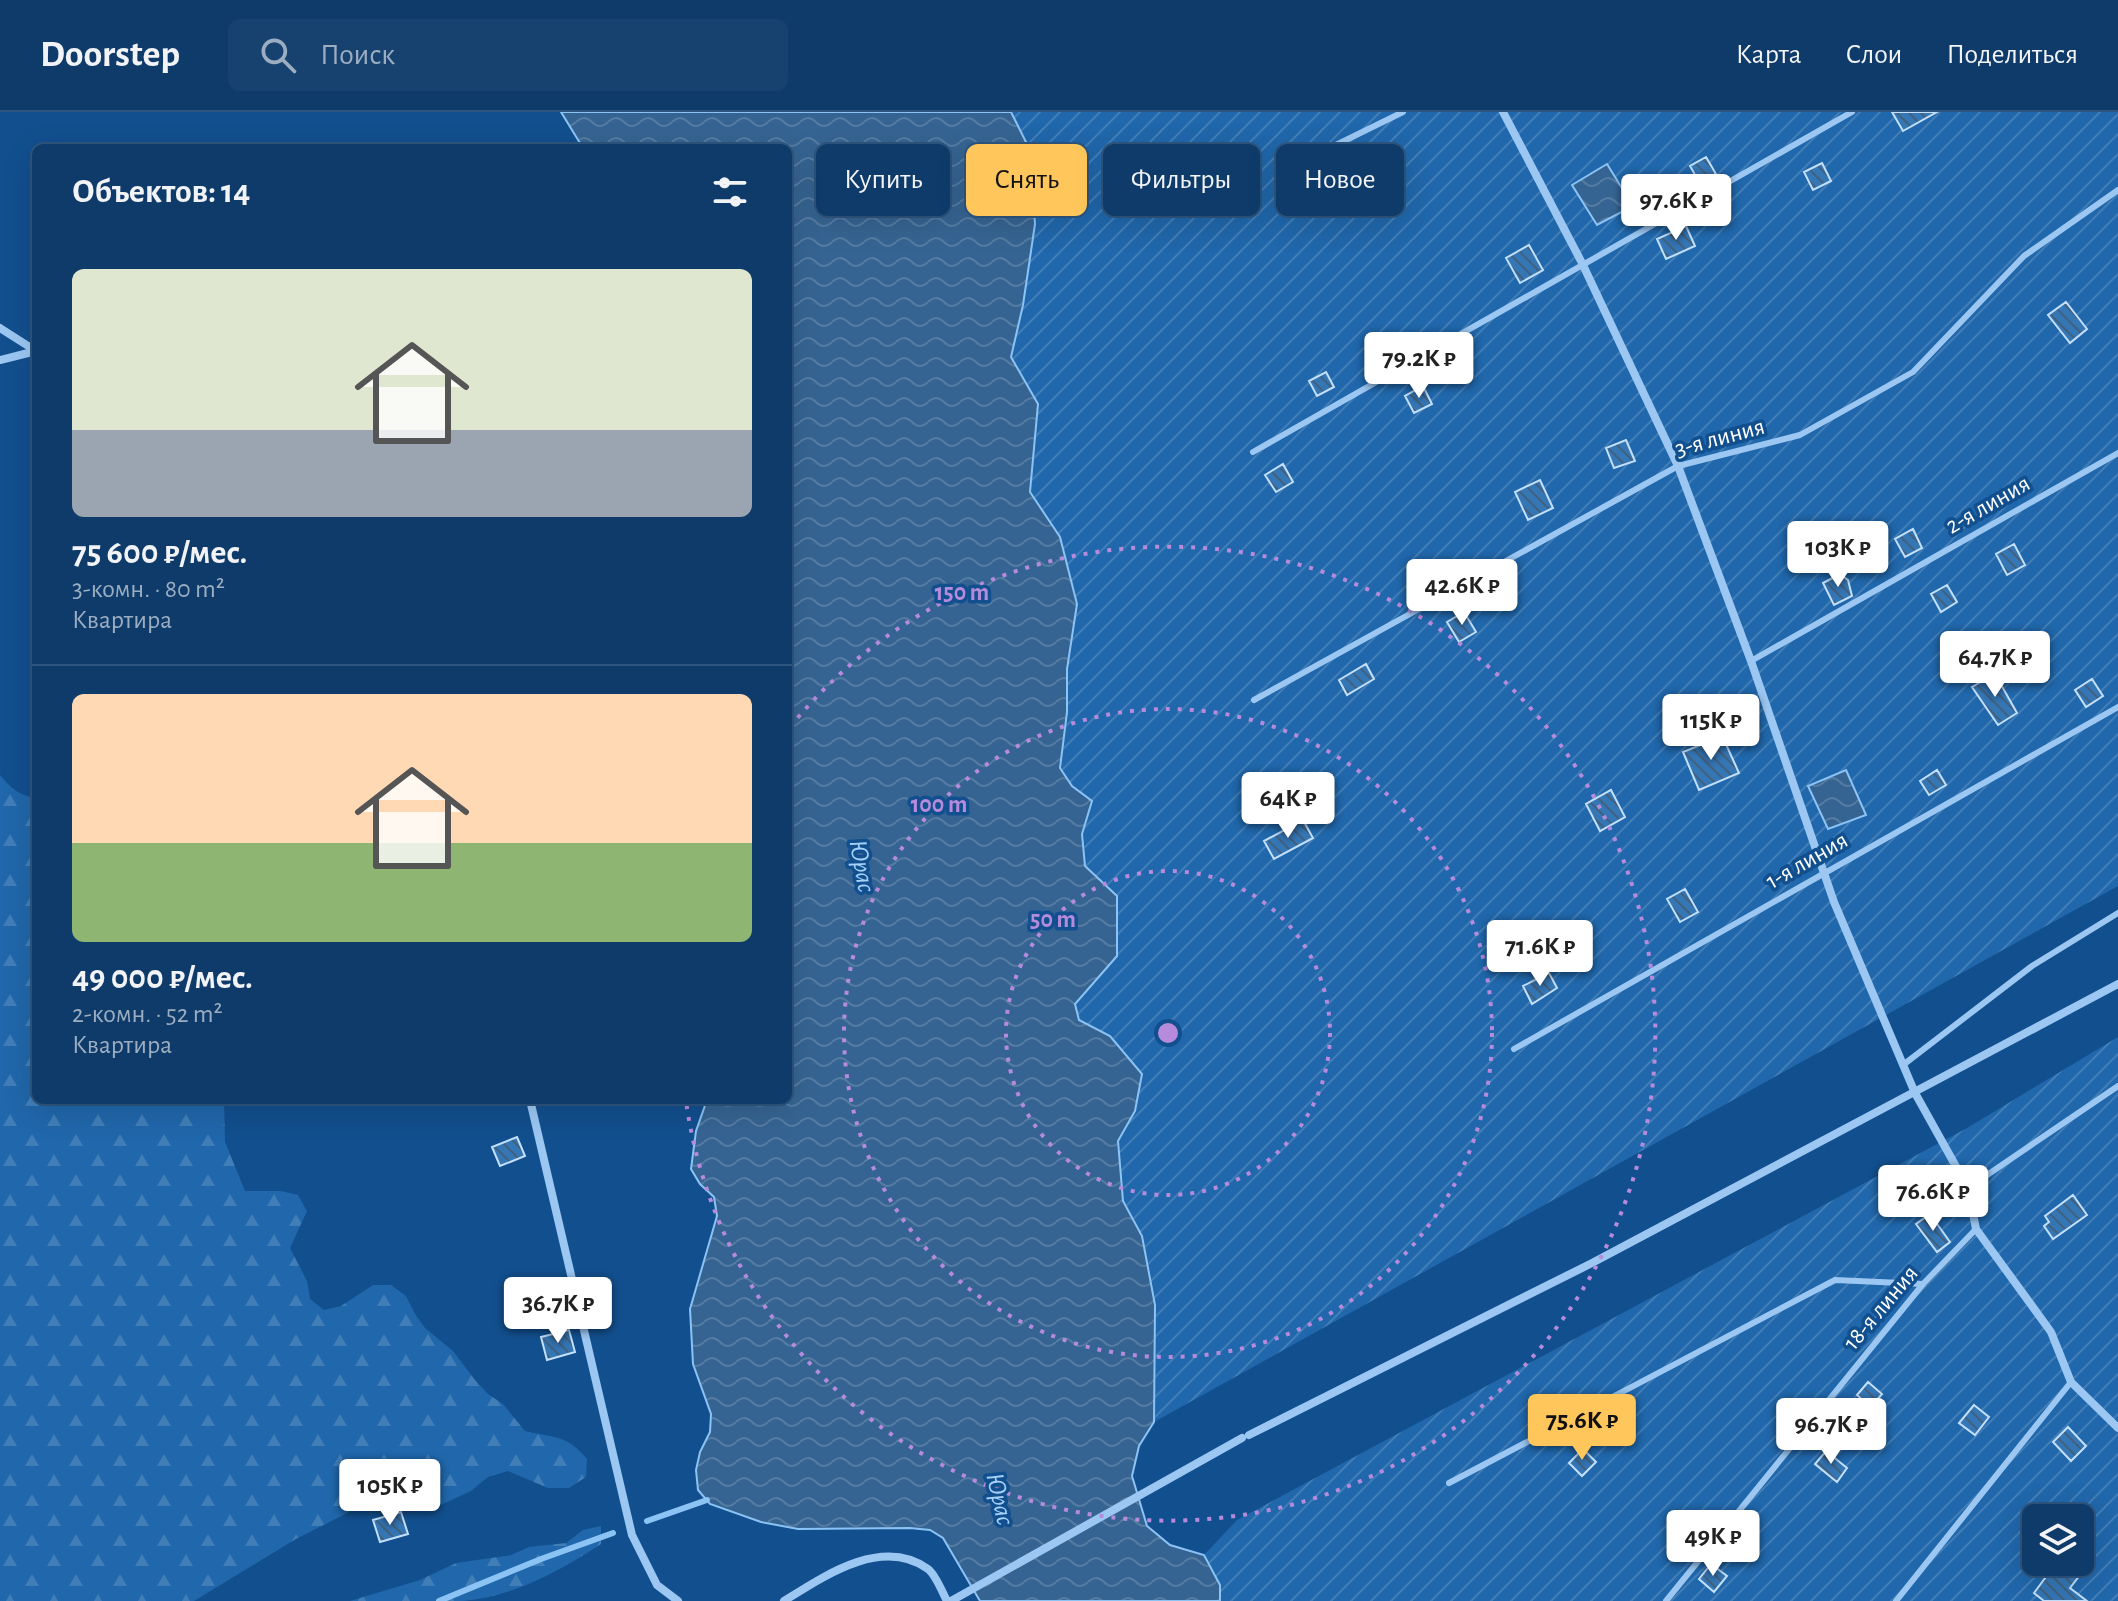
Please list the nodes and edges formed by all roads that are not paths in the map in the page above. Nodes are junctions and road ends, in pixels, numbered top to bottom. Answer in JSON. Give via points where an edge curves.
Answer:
{"nodes":[{"id":1,"x":1403,"y":112,"type":"edge"},
{"id":2,"x":1503,"y":112,"type":"edge"},
{"id":3,"x":1852,"y":112,"type":"edge"},
{"id":4,"x":1338,"y":144,"type":"edge"},
{"id":5,"x":2118,"y":190,"type":"edge"},
{"id":6,"x":1582,"y":263,"type":"junction"},
{"id":7,"x":0,"y":328,"type":"edge"},
{"id":8,"x":32,"y":348,"type":"edge"},
{"id":9,"x":32,"y":352,"type":"edge"},
{"id":10,"x":0,"y":360,"type":"edge"},
{"id":11,"x":1253,"y":452,"type":"dead end"},
{"id":12,"x":2118,"y":453,"type":"edge"},
{"id":13,"x":1678,"y":466,"type":"junction"},
{"id":14,"x":1751,"y":661,"type":"junction"},
{"id":15,"x":1254,"y":700,"type":"dead end"},
{"id":16,"x":2118,"y":707,"type":"edge"},
{"id":17,"x":1824,"y":872,"type":"junction"},
{"id":18,"x":2118,"y":913,"type":"edge"},
{"id":19,"x":2118,"y":984,"type":"edge"},
{"id":20,"x":1514,"y":1049,"type":"dead end"},
{"id":21,"x":1903,"y":1065,"type":"junction"},
{"id":22,"x":2118,"y":1086,"type":"edge"},
{"id":23,"x":1915,"y":1093,"type":"junction"},
{"id":24,"x":531,"y":1104,"type":"edge"},
{"id":25,"x":1968,"y":1188,"type":"junction"},
{"id":26,"x":1976,"y":1229,"type":"junction"},
{"id":27,"x":1923,"y":1284,"type":"junction"},
{"id":28,"x":2071,"y":1382,"type":"junction"},
{"id":29,"x":2118,"y":1428,"type":"edge"},
{"id":30,"x":1449,"y":1483,"type":"dead end"},
{"id":31,"x":678,"y":1601,"type":"edge"},
{"id":32,"x":784,"y":1601,"type":"edge"},
{"id":33,"x":949,"y":1601,"type":"edge"},
{"id":34,"x":1666,"y":1601,"type":"edge"},
{"id":35,"x":1896,"y":1601,"type":"edge"}],
"edges":[{"from":1,"to":4,"type":"lane"},
{"from":2,"to":6,"type":"street"},
{"from":3,"to":6,"type":"lane"},
{"from":5,"to":13,"type":"lane","name":"3-я линия","via":[[2024,256],[1913,372],[1800,435]]},
{"from":6,"to":11,"type":"lane"},
{"from":6,"to":13,"type":"street"},
{"from":7,"to":8,"type":"street"},
{"from":9,"to":10,"type":"street"},
{"from":12,"to":14,"type":"lane","name":"2-я линия"},
{"from":13,"to":14,"type":"street"},
{"from":13,"to":15,"type":"lane","name":"3-я линия"},
{"from":14,"to":17,"type":"street"},
{"from":16,"to":17,"type":"lane","name":"1-я линия"},
{"from":17,"to":20,"type":"lane","name":"1-я линия"},
{"from":17,"to":21,"type":"street"},
{"from":18,"to":21,"type":"lane","via":[[2032,966]]},
{"from":19,"to":23,"type":"street"},
{"from":21,"to":23,"type":"street"},
{"from":22,"to":25,"type":"lane"},
{"from":23,"to":25,"type":"street"},
{"from":23,"to":33,"type":"street","via":[[1246,1436]]},
{"from":24,"to":31,"type":"street","via":[[632,1535],[657,1585]]},
{"from":25,"to":26,"type":"street"},
{"from":26,"to":27,"type":"lane","name":"18-я линия"},
{"from":26,"to":28,"type":"street","via":[[2051,1332]]},
{"from":27,"to":30,"type":"lane","via":[[1835,1280]]},
{"from":27,"to":34,"type":"lane","name":"18-я линия"},
{"from":28,"to":29,"type":"street"},
{"from":28,"to":35,"type":"lane"},
{"from":32,"to":33,"type":"street","via":[[866,1559],[902,1558],[930,1570]]}]}
